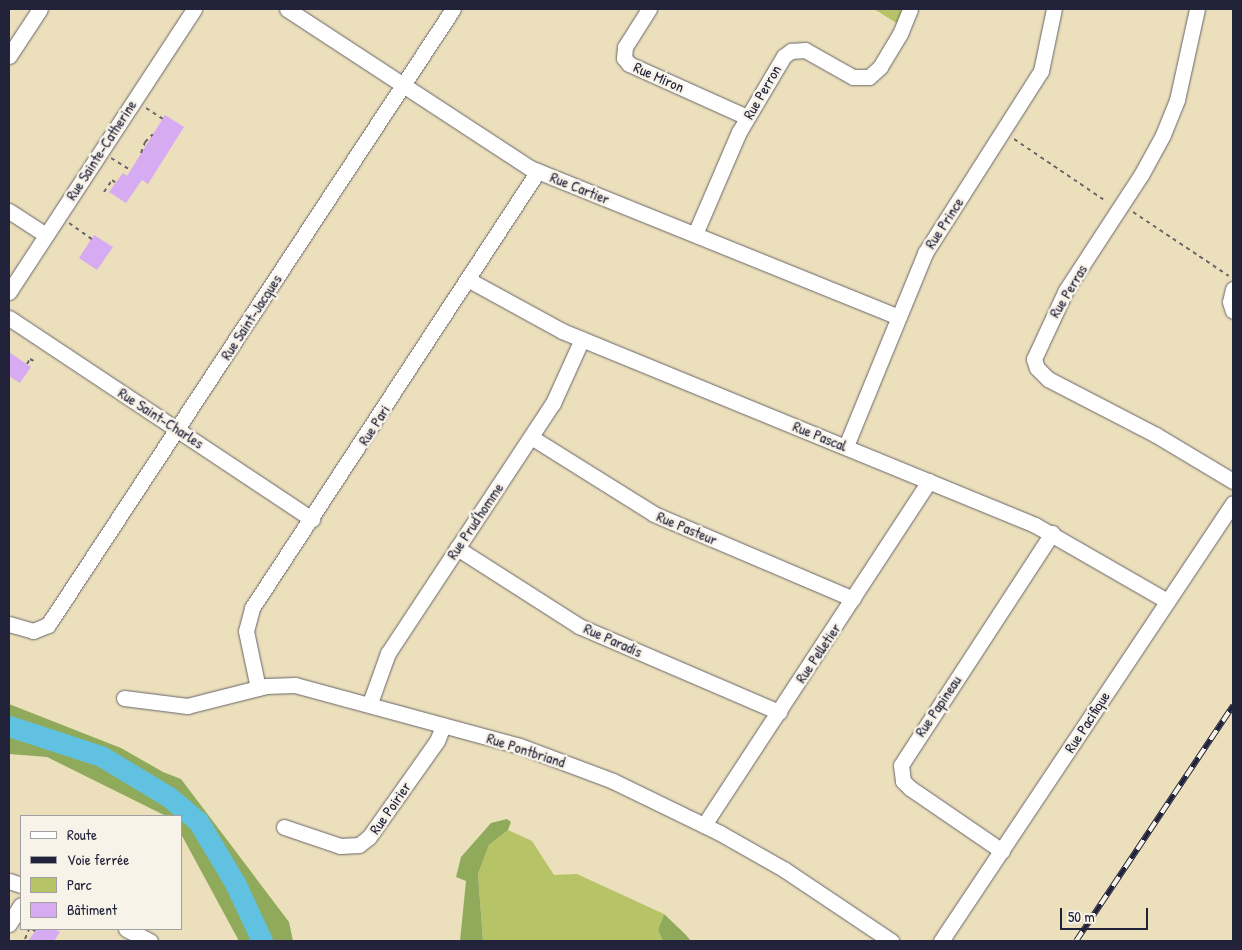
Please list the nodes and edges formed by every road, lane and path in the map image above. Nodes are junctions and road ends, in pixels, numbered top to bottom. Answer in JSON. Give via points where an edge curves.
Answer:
{"nodes":[{"id":1,"x":40,"y":9,"type":"edge"},
{"id":2,"x":194,"y":9,"type":"edge"},
{"id":3,"x":287,"y":9,"type":"edge"},
{"id":4,"x":453,"y":9,"type":"edge"},
{"id":5,"x":649,"y":9,"type":"edge"},
{"id":6,"x":910,"y":9,"type":"edge"},
{"id":7,"x":1054,"y":9,"type":"edge"},
{"id":8,"x":1198,"y":9,"type":"edge"},
{"id":9,"x":9,"y":56,"type":"edge"},
{"id":10,"x":403,"y":85,"type":"junction"},
{"id":11,"x":142,"y":105,"type":"dead end"},
{"id":12,"x":747,"y":117,"type":"junction"},
{"id":13,"x":163,"y":119,"type":"dead end"},
{"id":14,"x":153,"y":134,"type":"dead end"},
{"id":15,"x":1011,"y":136,"type":"dead end"},
{"id":16,"x":141,"y":153,"type":"dead end"},
{"id":17,"x":108,"y":156,"type":"dead end"},
{"id":18,"x":130,"y":170,"type":"dead end"},
{"id":19,"x":538,"y":171,"type":"junction"},
{"id":20,"x":116,"y":183,"type":"dead end"},
{"id":21,"x":104,"y":192,"type":"dead end"},
{"id":22,"x":1113,"y":206,"type":"dead end"},
{"id":23,"x":1129,"y":210,"type":"dead end"},
{"id":24,"x":9,"y":211,"type":"edge"},
{"id":25,"x":65,"y":221,"type":"dead end"},
{"id":26,"x":695,"y":234,"type":"junction"},
{"id":27,"x":46,"y":235,"type":"junction"},
{"id":28,"x":92,"y":239,"type":"dead end"},
{"id":29,"x":469,"y":280,"type":"junction"},
{"id":30,"x":1232,"y":283,"type":"edge"},
{"id":31,"x":9,"y":292,"type":"edge"},
{"id":32,"x":1233,"y":311,"type":"edge"},
{"id":33,"x":898,"y":317,"type":"junction"},
{"id":34,"x":9,"y":318,"type":"edge"},
{"id":35,"x":582,"y":339,"type":"junction"},
{"id":36,"x":34,"y":361,"type":"dead end"},
{"id":37,"x":27,"y":364,"type":"dead end"},
{"id":38,"x":178,"y":429,"type":"junction"},
{"id":39,"x":531,"y":437,"type":"junction"},
{"id":40,"x":846,"y":446,"type":"junction"},
{"id":41,"x":929,"y":481,"type":"junction"},
{"id":42,"x":1233,"y":481,"type":"edge"},
{"id":43,"x":1233,"y":503,"type":"edge"},
{"id":44,"x":312,"y":519,"type":"junction"},
{"id":45,"x":1052,"y":533,"type":"junction"},
{"id":46,"x":458,"y":548,"type":"junction"},
{"id":47,"x":854,"y":600,"type":"junction"},
{"id":48,"x":1167,"y":601,"type":"junction"},
{"id":49,"x":9,"y":624,"type":"edge"},
{"id":50,"x":258,"y":688,"type":"junction"},
{"id":51,"x":124,"y":698,"type":"dead end"},
{"id":52,"x":370,"y":703,"type":"junction"},
{"id":53,"x":779,"y":712,"type":"junction"},
{"id":54,"x":443,"y":726,"type":"junction"},
{"id":55,"x":704,"y":825,"type":"junction"},
{"id":56,"x":284,"y":827,"type":"dead end"},
{"id":57,"x":1002,"y":851,"type":"junction"},
{"id":58,"x":20,"y":907,"type":"edge"},
{"id":59,"x":9,"y":924,"type":"edge"},
{"id":60,"x":30,"y":930,"type":"edge"},
{"id":61,"x":128,"y":930,"type":"edge"},
{"id":62,"x":25,"y":939,"type":"dead end"},
{"id":63,"x":150,"y":941,"type":"edge"},
{"id":64,"x":891,"y":941,"type":"edge"},
{"id":65,"x":941,"y":941,"type":"edge"}],
"edges":[{"from":1,"to":9,"type":"street"},
{"from":2,"to":27,"type":"street","name":"Rue Sainte-Catherine"},
{"from":3,"to":10,"type":"street","name":"Rue Cartier"},
{"from":4,"to":10,"type":"street","name":"Rue Saint-Jacques"},
{"from":5,"to":12,"type":"street","name":"Rue Miron","via":[[624,47],[624,58],[628,64]]},
{"from":6,"to":12,"type":"street","name":"Rue Perron","via":[[900,34],[880,67],[868,77],[853,77],[810,52],[791,51],[780,61]]},
{"from":7,"to":33,"type":"street","name":"Rue Prince","via":[[1045,59],[1036,82],[932,240]]},
{"from":8,"to":42,"type":"street","name":"Rue Perras","via":[[1179,93],[1163,135],[1141,175],[1066,290],[1034,359],[1037,368],[1048,379],[1156,434]]},
{"from":10,"to":19,"type":"street","name":"Rue Cartier"},
{"from":10,"to":38,"type":"street","name":"Rue Saint-Jacques"},
{"from":11,"to":13,"type":"path"},
{"from":12,"to":26,"type":"street","name":"Rue Perron"},
{"from":14,"to":16,"type":"path"},
{"from":15,"to":22,"type":"path"},
{"from":17,"to":18,"type":"path"},
{"from":19,"to":26,"type":"street","name":"Rue Cartier"},
{"from":19,"to":29,"type":"street","name":"Rue Pari"},
{"from":20,"to":21,"type":"path","via":[[112,180]]},
{"from":23,"to":30,"type":"path"},
{"from":24,"to":27,"type":"street"},
{"from":25,"to":28,"type":"path"},
{"from":26,"to":33,"type":"street","name":"Rue Cartier"},
{"from":27,"to":31,"type":"street","name":"Rue Sainte-Catherine"},
{"from":29,"to":35,"type":"street","name":"Rue Pascal"},
{"from":29,"to":44,"type":"street","name":"Rue Pari"},
{"from":30,"to":32,"type":"street","via":[[1230,302]]},
{"from":33,"to":40,"type":"street","name":"Rue Prince"},
{"from":34,"to":38,"type":"street","name":"Rue Saint-Charles"},
{"from":35,"to":39,"type":"street","name":"Rue Prud'homme","via":[[558,396]]},
{"from":35,"to":40,"type":"street","name":"Rue Pascal"},
{"from":36,"to":37,"type":"path","via":[[30,359]]},
{"from":38,"to":44,"type":"street","name":"Rue Saint-Charles"},
{"from":38,"to":49,"type":"street","name":"Rue Saint-Jacques","via":[[48,625],[33,631]]},
{"from":39,"to":46,"type":"street","name":"Rue Prud'homme"},
{"from":39,"to":47,"type":"street","name":"Rue Pasteur","via":[[654,514]]},
{"from":40,"to":41,"type":"street","name":"Rue Pascal"},
{"from":41,"to":45,"type":"street","name":"Rue Pascal"},
{"from":41,"to":47,"type":"street","name":"Rue Pelletier"},
{"from":43,"to":48,"type":"street","name":"Rue Pacifique"},
{"from":44,"to":50,"type":"street","name":"Rue Pari","via":[[248,618],[246,631]]},
{"from":45,"to":48,"type":"street","name":"Rue Pascal"},
{"from":45,"to":57,"type":"street","name":"Rue Papineau","via":[[901,765],[903,781],[910,788]]},
{"from":46,"to":52,"type":"street","name":"Rue Prud'homme","via":[[388,653]]},
{"from":46,"to":53,"type":"street","name":"Rue Paradis","via":[[580,626]]},
{"from":47,"to":53,"type":"street","name":"Rue Pelletier"},
{"from":48,"to":57,"type":"street","name":"Rue Pacifique"},
{"from":50,"to":51,"type":"street","name":"Rue Pontbriand","via":[[188,706]]},
{"from":50,"to":52,"type":"street","name":"Rue Pontbriand","via":[[274,684],[303,686]]},
{"from":52,"to":54,"type":"street","name":"Rue Pontbriand"},
{"from":53,"to":55,"type":"street","name":"Rue Pelletier"},
{"from":54,"to":55,"type":"street","name":"Rue Pontbriand","via":[[520,746],[578,767]]},
{"from":54,"to":56,"type":"street","name":"Rue Poirier","via":[[437,741],[369,837],[359,846],[340,846]]},
{"from":55,"to":64,"type":"street","name":"Rue Pontbriand","via":[[785,870]]},
{"from":57,"to":65,"type":"street","name":"Rue Pacifique"},
{"from":58,"to":59,"type":"street"},
{"from":60,"to":62,"type":"path"},
{"from":61,"to":63,"type":"street"}]}
